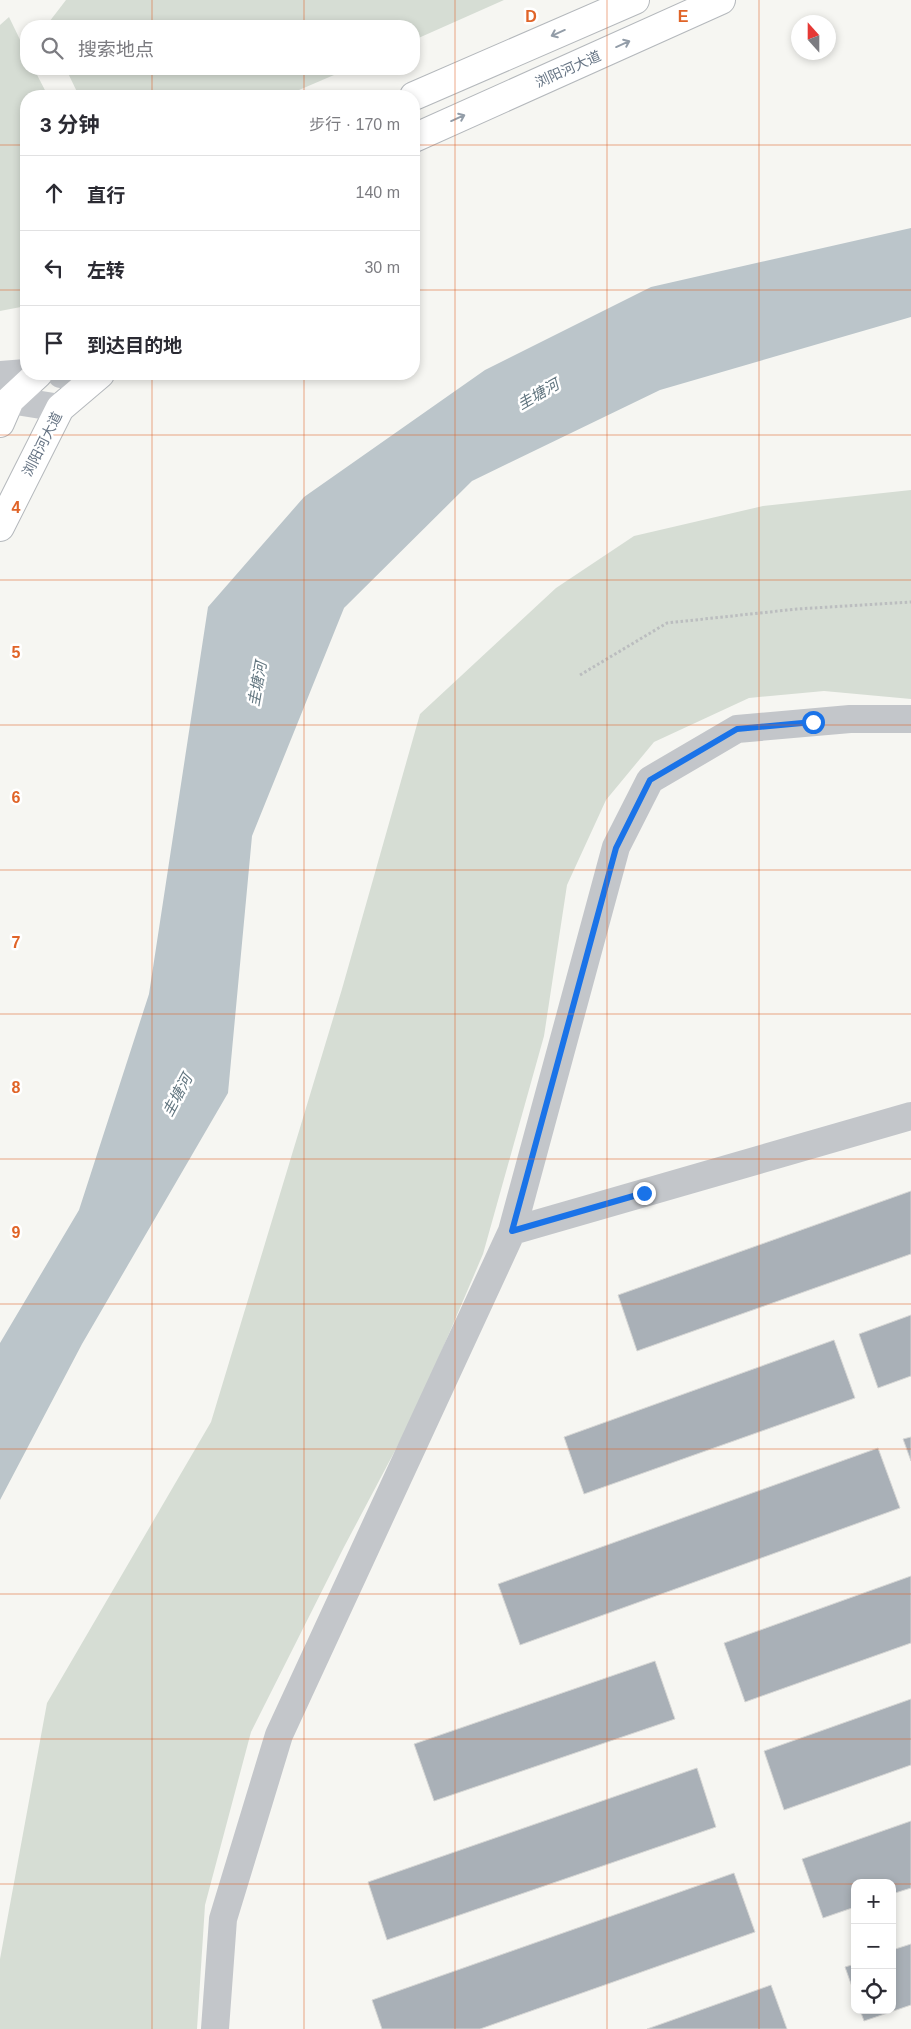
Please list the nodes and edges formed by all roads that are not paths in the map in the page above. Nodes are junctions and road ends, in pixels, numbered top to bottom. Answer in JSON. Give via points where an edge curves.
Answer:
{"nodes":[{"id":1,"x":635,"y":0,"type":"edge"},
{"id":2,"x":721,"y":0,"type":"edge"},
{"id":3,"x":420,"y":93,"type":"edge"},
{"id":4,"x":420,"y":135,"type":"edge"},
{"id":5,"x":20,"y":373,"type":"edge"},
{"id":6,"x":0,"y":375,"type":"edge"},
{"id":7,"x":32,"y":380,"type":"edge"},
{"id":8,"x":92,"y":380,"type":"edge"},
{"id":9,"x":3,"y":408,"type":"edge"},
{"id":10,"x":60,"y":408,"type":"junction"},
{"id":11,"x":0,"y":527,"type":"edge"},
{"id":12,"x":911,"y":719,"type":"edge"},
{"id":13,"x":911,"y":1116,"type":"edge"},
{"id":14,"x":512,"y":1231,"type":"junction"},
{"id":15,"x":215,"y":2029,"type":"edge"}],
"edges":[{"from":1,"to":3,"type":"main road","one_way":true},
{"from":4,"to":2,"type":"main road","name":"浏阳河大道","one_way":true},
{"from":5,"to":6,"type":"street"},
{"from":7,"to":9,"type":"main road"},
{"from":8,"to":10,"type":"main road","name":"浏阳河大道"},
{"from":9,"to":10,"type":"street"},
{"from":10,"to":11,"type":"main road","name":"浏阳河大道"},
{"from":12,"to":14,"type":"street","via":[[850,719],[737,729],[650,780],[616,848]]},
{"from":13,"to":14,"type":"street"},
{"from":14,"to":15,"type":"street","via":[[279,1734],[223,1919]]}]}
